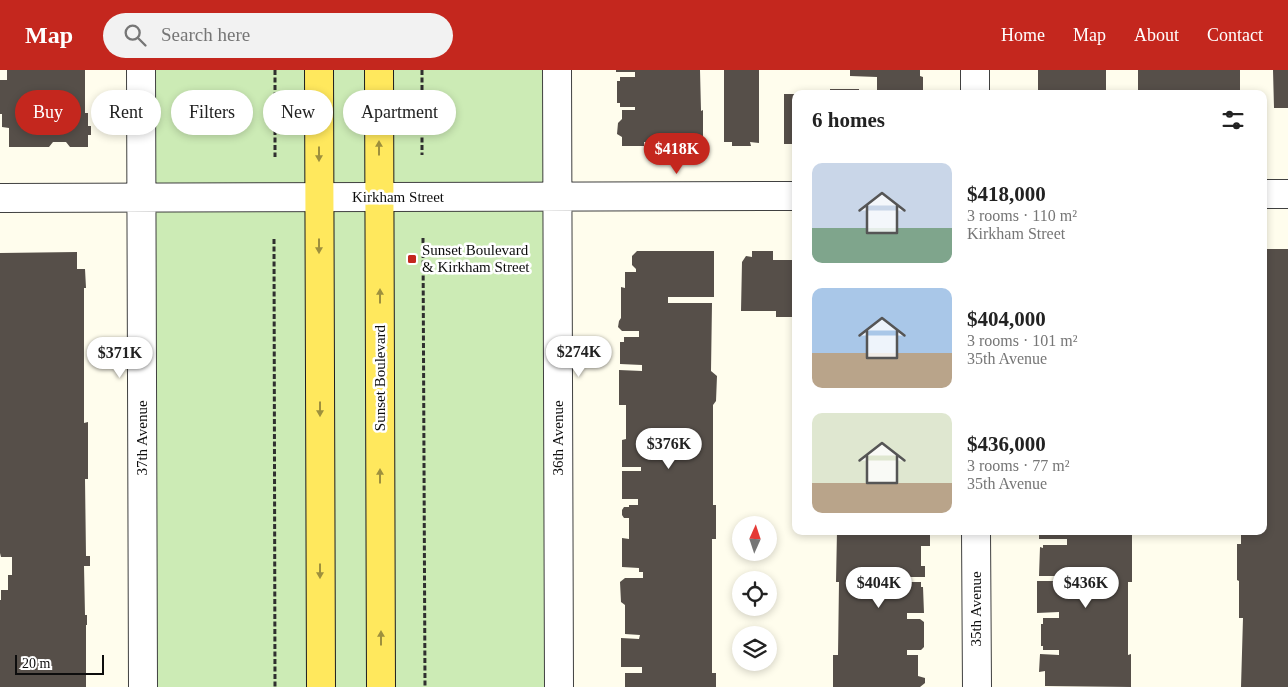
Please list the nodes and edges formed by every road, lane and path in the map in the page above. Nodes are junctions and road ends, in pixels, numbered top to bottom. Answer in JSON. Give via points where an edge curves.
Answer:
{"nodes":[{"id":1,"x":141,"y":70,"type":"edge"},
{"id":2,"x":275,"y":70,"type":"edge"},
{"id":3,"x":319,"y":70,"type":"edge"},
{"id":4,"x":379,"y":70,"type":"edge"},
{"id":5,"x":422,"y":70,"type":"edge"},
{"id":6,"x":557,"y":70,"type":"edge"},
{"id":7,"x":975,"y":70,"type":"edge"},
{"id":8,"x":975,"y":90,"type":"edge"},
{"id":9,"x":422,"y":155,"type":"dead end"},
{"id":10,"x":275,"y":157,"type":"dead end"},
{"id":11,"x":1267,"y":194,"type":"edge"},
{"id":12,"x":1288,"y":194,"type":"edge"},
{"id":13,"x":792,"y":196,"type":"edge"},
{"id":14,"x":379,"y":197,"type":"junction"},
{"id":15,"x":558,"y":197,"type":"junction"},
{"id":16,"x":0,"y":198,"type":"edge"},
{"id":17,"x":141,"y":198,"type":"junction"},
{"id":18,"x":319,"y":198,"type":"junction"},
{"id":19,"x":423,"y":238,"type":"dead end"},
{"id":20,"x":274,"y":239,"type":"dead end"},
{"id":21,"x":976,"y":535,"type":"edge"},
{"id":22,"x":142,"y":687,"type":"edge"},
{"id":23,"x":275,"y":687,"type":"edge"},
{"id":24,"x":321,"y":687,"type":"edge"},
{"id":25,"x":381,"y":687,"type":"edge"},
{"id":26,"x":425,"y":687,"type":"edge"},
{"id":27,"x":559,"y":687,"type":"edge"},
{"id":28,"x":977,"y":687,"type":"edge"}],
"edges":[{"from":1,"to":17,"type":"street","name":"37th Avenue"},
{"from":2,"to":10,"type":"path"},
{"from":3,"to":18,"type":"main road","one_way":true},
{"from":14,"to":4,"type":"main road","name":"Sunset Boulevard","one_way":true},
{"from":5,"to":9,"type":"path"},
{"from":6,"to":15,"type":"street","name":"36th Avenue"},
{"from":7,"to":8,"type":"street"},
{"from":11,"to":12,"type":"street"},
{"from":13,"to":15,"type":"street","name":"Kirkham Street"},
{"from":14,"to":15,"type":"street","name":"Kirkham Street"},
{"from":14,"to":18,"type":"street","name":"Kirkham Street"},
{"from":25,"to":14,"type":"main road","name":"Sunset Boulevard","one_way":true},
{"from":15,"to":27,"type":"street","name":"36th Avenue"},
{"from":16,"to":17,"type":"street","name":"Kirkham Street"},
{"from":17,"to":18,"type":"street","name":"Kirkham Street"},
{"from":17,"to":22,"type":"street","name":"37th Avenue"},
{"from":18,"to":24,"type":"main road","one_way":true},
{"from":19,"to":26,"type":"path"},
{"from":20,"to":23,"type":"path"},
{"from":21,"to":28,"type":"street","name":"35th Avenue"}]}
